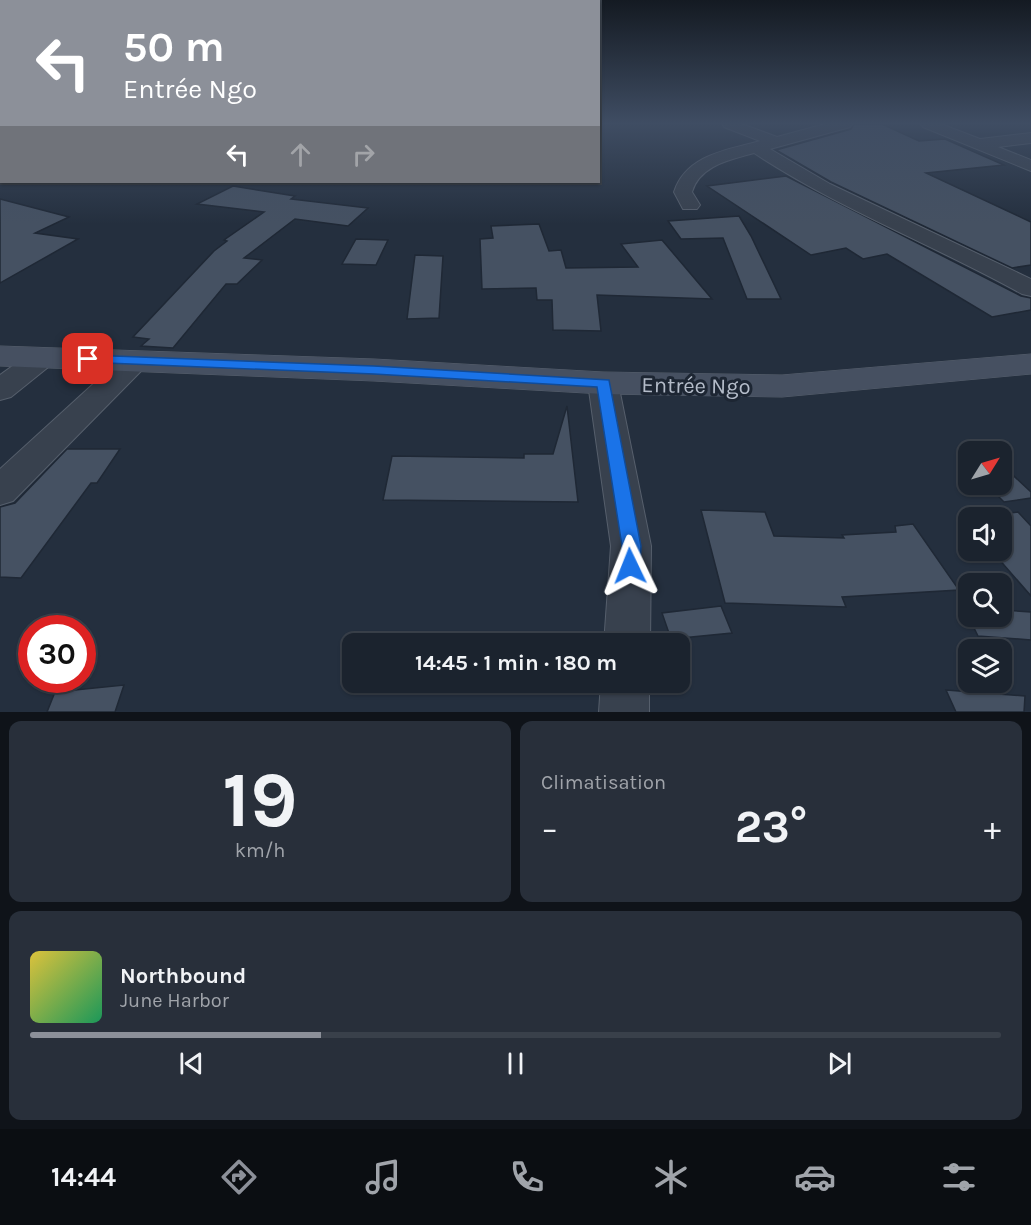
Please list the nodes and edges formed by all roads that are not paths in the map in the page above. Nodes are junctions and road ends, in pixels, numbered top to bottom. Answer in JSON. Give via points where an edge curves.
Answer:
{"nodes":[{"id":1,"x":720,"y":157,"type":"edge"},
{"id":2,"x":774,"y":157,"type":"edge"},
{"id":3,"x":1011,"y":157,"type":"edge"},
{"id":4,"x":1031,"y":166,"type":"edge"},
{"id":5,"x":690,"y":205,"type":"dead end"},
{"id":6,"x":1031,"y":289,"type":"edge"},
{"id":7,"x":0,"y":356,"type":"edge"},
{"id":8,"x":42,"y":358,"type":"junction"},
{"id":9,"x":135,"y":361,"type":"junction"},
{"id":10,"x":1031,"y":364,"type":"edge"},
{"id":11,"x":603,"y":383,"type":"junction"},
{"id":12,"x":0,"y":390,"type":"edge"},
{"id":13,"x":0,"y":491,"type":"edge"},
{"id":14,"x":627,"y":633,"type":"edge"},
{"id":15,"x":625,"y":693,"type":"edge"},
{"id":16,"x":624,"y":712,"type":"edge"}],
"edges":[{"from":1,"to":5,"type":"street","via":[[702,166],[684,186]]},
{"from":2,"to":6,"type":"street","via":[[851,203],[992,266]]},
{"from":3,"to":4,"type":"street"},
{"from":7,"to":8,"type":"street","name":"Entrée Ngo"},
{"from":8,"to":9,"type":"street","name":"Entrée Ngo"},
{"from":8,"to":12,"type":"street"},
{"from":9,"to":11,"type":"street","name":"Entrée Ngo"},
{"from":9,"to":13,"type":"street"},
{"from":10,"to":11,"type":"street","name":"Entrée Ngo","via":[[782,386]]},
{"from":11,"to":14,"type":"street","via":[[631,546]]},
{"from":15,"to":16,"type":"street"}]}
